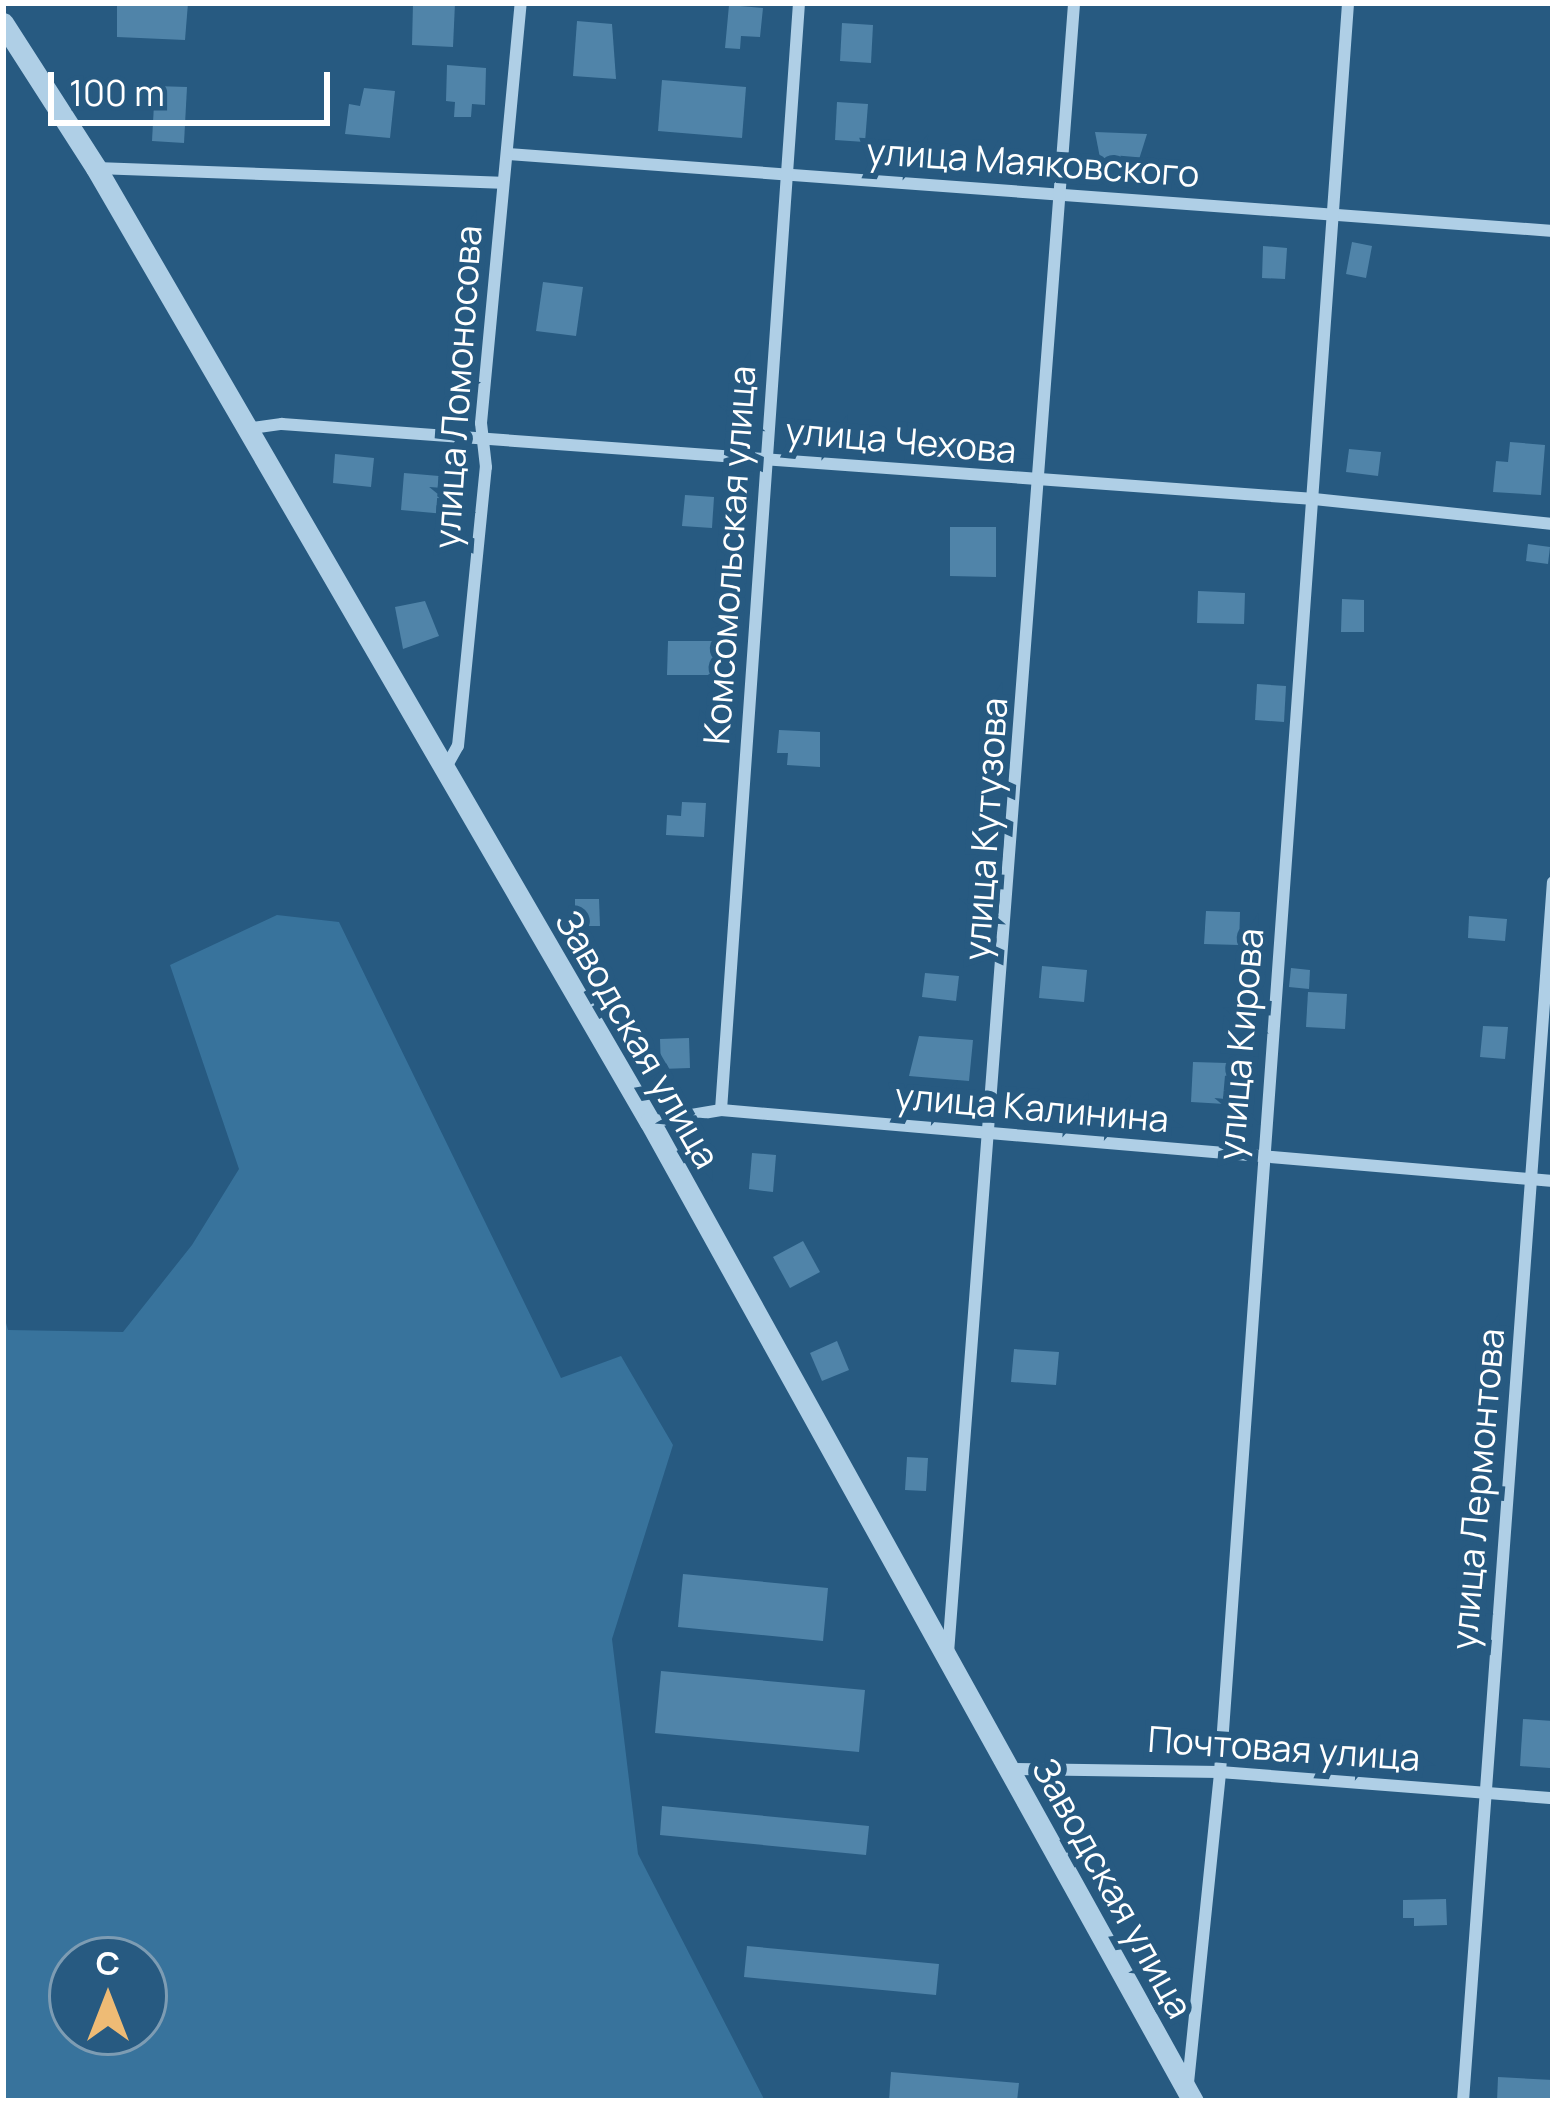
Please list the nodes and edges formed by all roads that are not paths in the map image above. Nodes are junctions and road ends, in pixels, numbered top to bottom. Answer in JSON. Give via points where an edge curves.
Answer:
{"nodes":[{"id":1,"x":520,"y":3,"type":"edge"},
{"id":2,"x":799,"y":3,"type":"edge"},
{"id":3,"x":1074,"y":3,"type":"edge"},
{"id":4,"x":1348,"y":3,"type":"edge"},
{"id":5,"x":3,"y":23,"type":"edge"},
{"id":6,"x":508,"y":154,"type":"junction"},
{"id":7,"x":95,"y":168,"type":"junction"},
{"id":8,"x":782,"y":173,"type":"junction"},
{"id":9,"x":501,"y":183,"type":"junction"},
{"id":10,"x":1060,"y":195,"type":"junction"},
{"id":11,"x":1335,"y":214,"type":"junction"},
{"id":12,"x":1553,"y":231,"type":"edge"},
{"id":13,"x":244,"y":429,"type":"junction"},
{"id":14,"x":484,"y":444,"type":"junction"},
{"id":15,"x":767,"y":459,"type":"junction"},
{"id":16,"x":1040,"y":482,"type":"junction"},
{"id":17,"x":1314,"y":499,"type":"junction"},
{"id":18,"x":1553,"y":524,"type":"edge"},
{"id":19,"x":444,"y":771,"type":"junction"},
{"id":20,"x":1553,"y":882,"type":"edge"},
{"id":21,"x":721,"y":1111,"type":"junction"},
{"id":22,"x":650,"y":1121,"type":"junction"},
{"id":23,"x":993,"y":1136,"type":"junction"},
{"id":24,"x":1261,"y":1155,"type":"junction"},
{"id":25,"x":1531,"y":1180,"type":"junction"},
{"id":26,"x":1553,"y":1181,"type":"edge"},
{"id":27,"x":947,"y":1658,"type":"junction"},
{"id":28,"x":1010,"y":1769,"type":"junction"},
{"id":29,"x":1220,"y":1772,"type":"junction"},
{"id":30,"x":1483,"y":1791,"type":"junction"},
{"id":31,"x":1553,"y":1798,"type":"edge"},
{"id":32,"x":1190,"y":2095,"type":"edge"},
{"id":33,"x":1462,"y":2101,"type":"edge"}],
"edges":[{"from":1,"to":6,"type":"street","name":"улица Ломоносова"},
{"from":2,"to":8,"type":"street","name":"Комсомольская улица"},
{"from":3,"to":10,"type":"street","name":"улица Кутузова"},
{"from":4,"to":11,"type":"street","name":"улица Кирова"},
{"from":5,"to":7,"type":"street","name":"Заводская улица"},
{"from":6,"to":8,"type":"street","name":"улица Маяковского"},
{"from":6,"to":9,"type":"street","name":"улица Ломоносова"},
{"from":7,"to":9,"type":"street"},
{"from":7,"to":13,"type":"street","name":"Заводская улица"},
{"from":8,"to":10,"type":"street","name":"улица Маяковского"},
{"from":8,"to":15,"type":"street","name":"Комсомольская улица"},
{"from":9,"to":14,"type":"street","name":"улица Ломоносова"},
{"from":10,"to":11,"type":"street","name":"улица Маяковского"},
{"from":10,"to":16,"type":"street","name":"улица Кутузова"},
{"from":11,"to":12,"type":"street","name":"улица Маяковского"},
{"from":11,"to":17,"type":"street","name":"улица Кирова"},
{"from":13,"to":14,"type":"street","name":"улица Чехова","via":[[282,424]]},
{"from":13,"to":19,"type":"street","name":"Заводская улица"},
{"from":14,"to":15,"type":"street","name":"улица Чехова"},
{"from":14,"to":19,"type":"street","name":"улица Ломоносова","via":[[458,746]]},
{"from":15,"to":16,"type":"street","name":"улица Чехова"},
{"from":15,"to":21,"type":"street","name":"Комсомольская улица"},
{"from":16,"to":17,"type":"street","name":"улица Чехова"},
{"from":16,"to":23,"type":"street","name":"улица Кутузова"},
{"from":17,"to":18,"type":"street","name":"улица Чехова"},
{"from":17,"to":24,"type":"street","name":"улица Кирова"},
{"from":19,"to":22,"type":"street","name":"Заводская улица"},
{"from":20,"to":25,"type":"street","name":"улица Лермонтова"},
{"from":21,"to":22,"type":"street","name":"улица Калинина"},
{"from":21,"to":23,"type":"street","name":"улица Калинина"},
{"from":22,"to":27,"type":"street","name":"Заводская улица"},
{"from":23,"to":24,"type":"street","name":"улица Калинина"},
{"from":23,"to":27,"type":"street","name":"улица Кутузова"},
{"from":24,"to":25,"type":"street","name":"улица Калинина"},
{"from":24,"to":29,"type":"street","name":"улица Кирова"},
{"from":25,"to":26,"type":"street","name":"улица Калинина"},
{"from":25,"to":30,"type":"street","name":"улица Лермонтова"},
{"from":27,"to":28,"type":"street","name":"Заводская улица"},
{"from":28,"to":29,"type":"street","name":"Почтовая улица"},
{"from":28,"to":32,"type":"street","name":"Заводская улица"},
{"from":29,"to":30,"type":"street","name":"Почтовая улица"},
{"from":29,"to":32,"type":"street","name":"улица Кирова"},
{"from":30,"to":31,"type":"street","name":"Почтовая улица"},
{"from":30,"to":33,"type":"street","name":"улица Лермонтова"}]}
